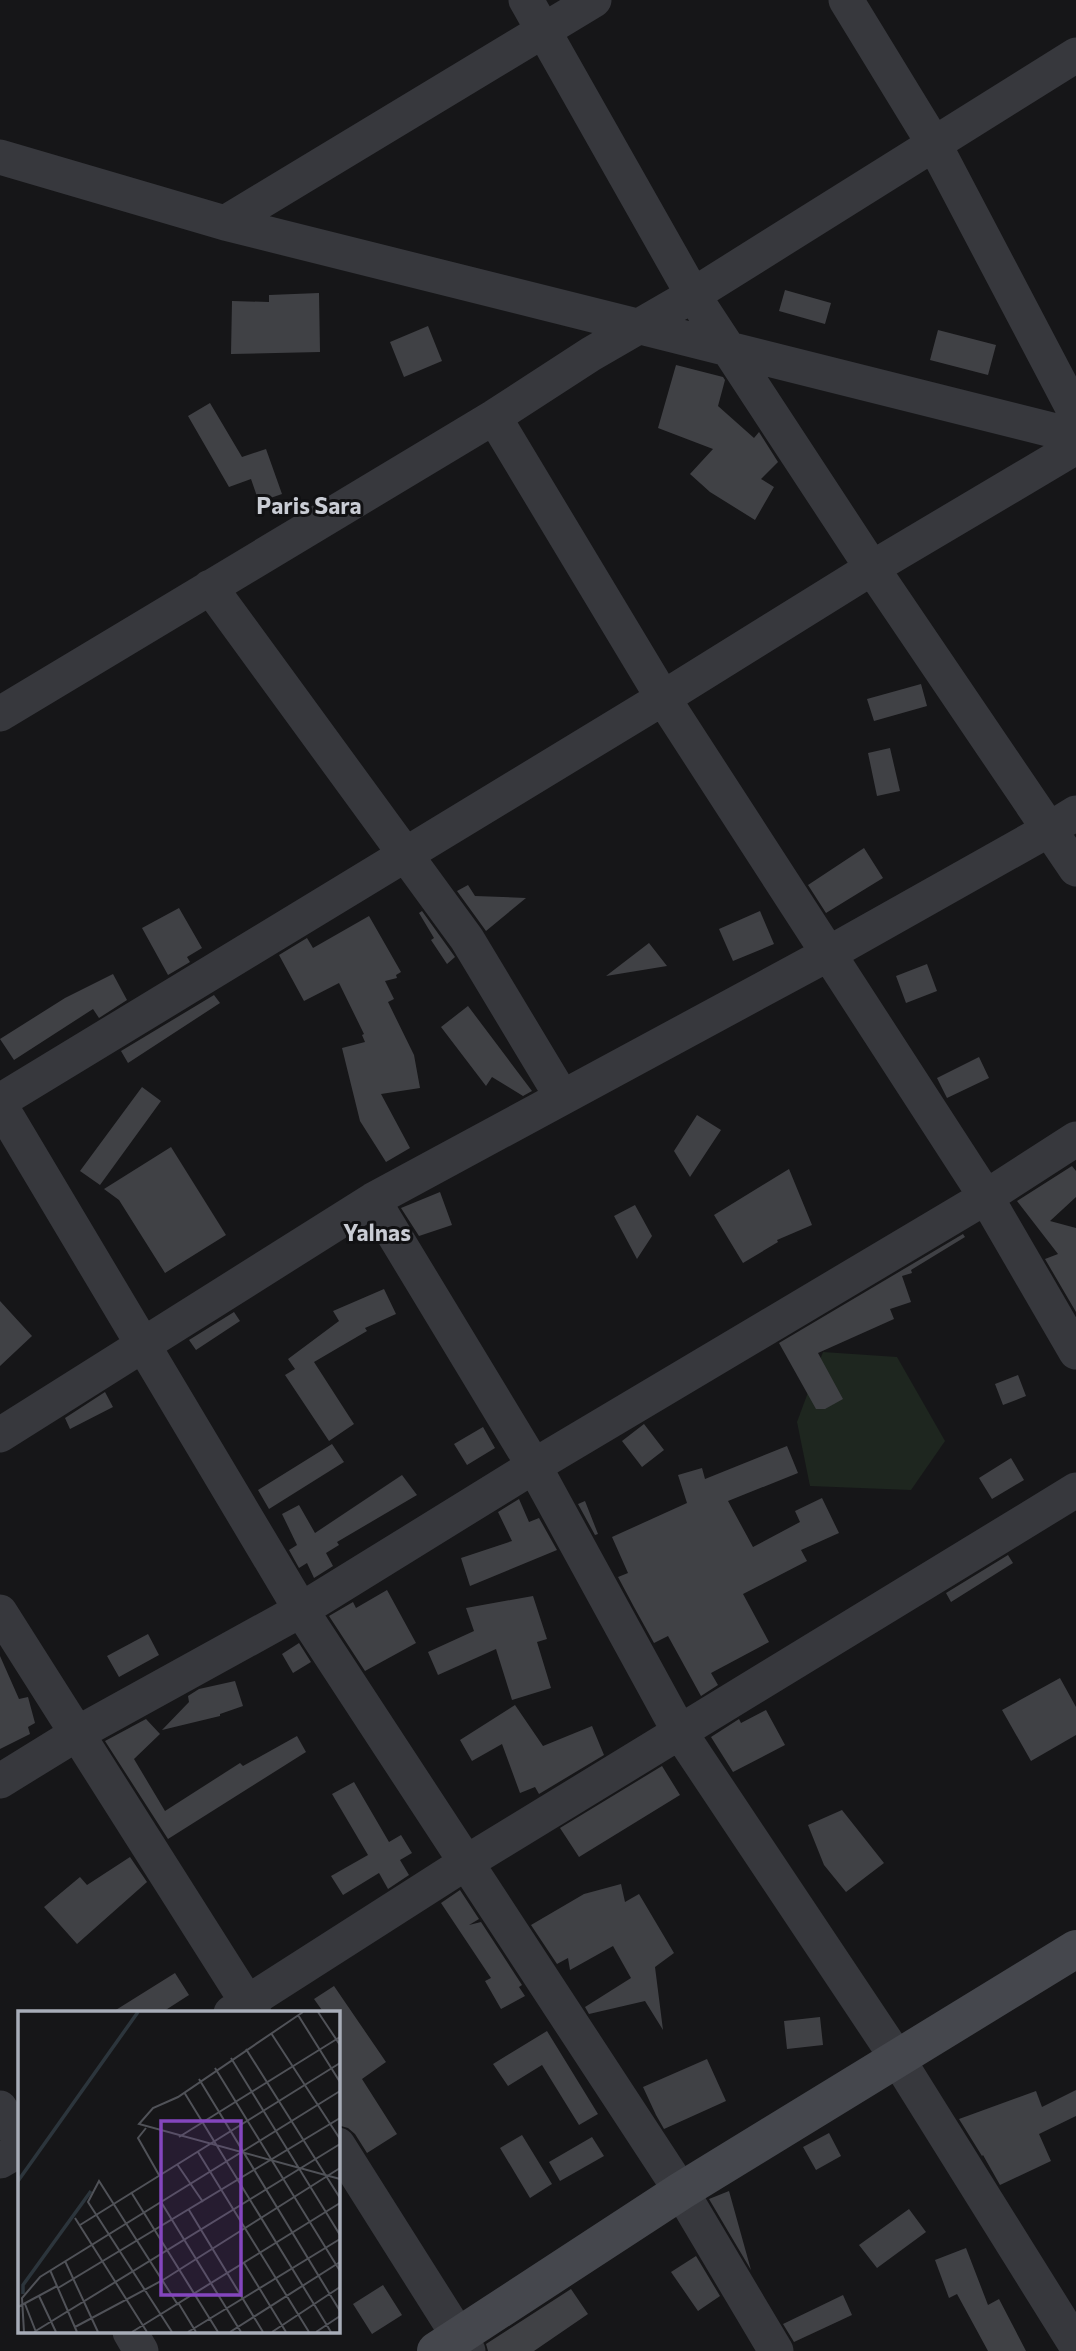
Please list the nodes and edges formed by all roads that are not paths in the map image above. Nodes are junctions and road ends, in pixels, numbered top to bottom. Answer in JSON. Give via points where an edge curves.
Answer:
{"nodes":[{"id":1,"x":526,"y":0,"type":"edge"},
{"id":2,"x":594,"y":0,"type":"edge"},
{"id":3,"x":846,"y":0,"type":"edge"},
{"id":4,"x":544,"y":30,"type":"junction"},
{"id":5,"x":1076,"y":55,"type":"edge"},
{"id":6,"x":934,"y":144,"type":"junction"},
{"id":7,"x":0,"y":157,"type":"edge"},
{"id":8,"x":225,"y":223,"type":"junction"},
{"id":9,"x":693,"y":295,"type":"junction"},
{"id":10,"x":639,"y":327,"type":"junction"},
{"id":11,"x":729,"y":350,"type":"junction"},
{"id":12,"x":1076,"y":414,"type":"edge"},
{"id":13,"x":494,"y":417,"type":"junction"},
{"id":14,"x":1076,"y":436,"type":"edge"},
{"id":15,"x":1076,"y":447,"type":"edge"},
{"id":16,"x":872,"y":568,"type":"junction"},
{"id":17,"x":210,"y":587,"type":"junction"},
{"id":18,"x":663,"y":698,"type":"junction"},
{"id":19,"x":0,"y":714,"type":"edge"},
{"id":20,"x":1063,"y":821,"type":"edge"},
{"id":21,"x":406,"y":853,"type":"junction"},
{"id":22,"x":1076,"y":869,"type":"edge"},
{"id":23,"x":828,"y":954,"type":"junction"},
{"id":24,"x":562,"y":1097,"type":"junction"},
{"id":25,"x":0,"y":1103,"type":"edge"},
{"id":26,"x":1076,"y":1139,"type":"edge"},
{"id":27,"x":986,"y":1197,"type":"junction"},
{"id":28,"x":373,"y":1200,"type":"junction"},
{"id":29,"x":143,"y":1346,"type":"junction"},
{"id":30,"x":1076,"y":1352,"type":"edge"},
{"id":31,"x":0,"y":1435,"type":"edge"},
{"id":32,"x":534,"y":1466,"type":"junction"},
{"id":33,"x":1076,"y":1490,"type":"edge"},
{"id":34,"x":301,"y":1610,"type":"junction"},
{"id":35,"x":0,"y":1612,"type":"edge"},
{"id":36,"x":679,"y":1731,"type":"junction"},
{"id":37,"x":78,"y":1733,"type":"junction"},
{"id":38,"x":0,"y":1781,"type":"edge"},
{"id":39,"x":467,"y":1862,"type":"junction"},
{"id":40,"x":1076,"y":1949,"type":"edge"},
{"id":41,"x":244,"y":2010,"type":"edge"},
{"id":42,"x":897,"y":2059,"type":"junction"},
{"id":43,"x":0,"y":2108,"type":"edge"},
{"id":44,"x":18,"y":2135,"type":"edge"},
{"id":45,"x":340,"y":2148,"type":"edge"},
{"id":46,"x":18,"y":2151,"type":"edge"},
{"id":47,"x":0,"y":2161,"type":"edge"},
{"id":48,"x":681,"y":2192,"type":"junction"},
{"id":49,"x":131,"y":2334,"type":"edge"},
{"id":50,"x":1076,"y":2345,"type":"edge"},
{"id":51,"x":454,"y":2346,"type":"edge"},
{"id":52,"x":141,"y":2351,"type":"edge"},
{"id":53,"x":776,"y":2351,"type":"edge"}],
"edges":[{"from":1,"to":4,"type":"street"},
{"from":2,"to":4,"type":"street"},
{"from":3,"to":6,"type":"street"},
{"from":4,"to":8,"type":"street"},
{"from":4,"to":9,"type":"street"},
{"from":5,"to":6,"type":"street"},
{"from":6,"to":9,"type":"street"},
{"from":6,"to":12,"type":"street"},
{"from":7,"to":8,"type":"street"},
{"from":8,"to":10,"type":"street"},
{"from":9,"to":10,"type":"street"},
{"from":9,"to":11,"type":"street"},
{"from":10,"to":11,"type":"street"},
{"from":10,"to":13,"type":"street"},
{"from":11,"to":14,"type":"street"},
{"from":11,"to":16,"type":"street"},
{"from":13,"to":17,"type":"street"},
{"from":13,"to":18,"type":"street"},
{"from":15,"to":16,"type":"street"},
{"from":16,"to":18,"type":"street"},
{"from":16,"to":20,"type":"street"},
{"from":17,"to":19,"type":"street"},
{"from":17,"to":21,"type":"street"},
{"from":18,"to":21,"type":"street"},
{"from":18,"to":23,"type":"street"},
{"from":20,"to":22,"type":"street"},
{"from":20,"to":23,"type":"street"},
{"from":21,"to":24,"type":"street","via":[[467,939]]},
{"from":21,"to":25,"type":"street"},
{"from":23,"to":24,"type":"street"},
{"from":23,"to":27,"type":"street"},
{"from":24,"to":28,"type":"street"},
{"from":25,"to":29,"type":"street"},
{"from":26,"to":27,"type":"street"},
{"from":27,"to":30,"type":"street"},
{"from":27,"to":32,"type":"street"},
{"from":28,"to":29,"type":"street"},
{"from":28,"to":32,"type":"street"},
{"from":29,"to":31,"type":"street"},
{"from":29,"to":34,"type":"street"},
{"from":32,"to":34,"type":"street"},
{"from":32,"to":36,"type":"street"},
{"from":33,"to":36,"type":"street"},
{"from":34,"to":37,"type":"street"},
{"from":34,"to":39,"type":"street"},
{"from":35,"to":37,"type":"street"},
{"from":36,"to":39,"type":"street"},
{"from":36,"to":42,"type":"street"},
{"from":37,"to":38,"type":"street"},
{"from":37,"to":41,"type":"street"},
{"from":39,"to":41,"type":"street"},
{"from":39,"to":48,"type":"street"},
{"from":40,"to":42,"type":"street"},
{"from":42,"to":48,"type":"street"},
{"from":42,"to":50,"type":"street"},
{"from":43,"to":44,"type":"street"},
{"from":45,"to":51,"type":"street"},
{"from":46,"to":47,"type":"street"},
{"from":48,"to":51,"type":"street"},
{"from":48,"to":53,"type":"street"},
{"from":49,"to":52,"type":"street"}]}
